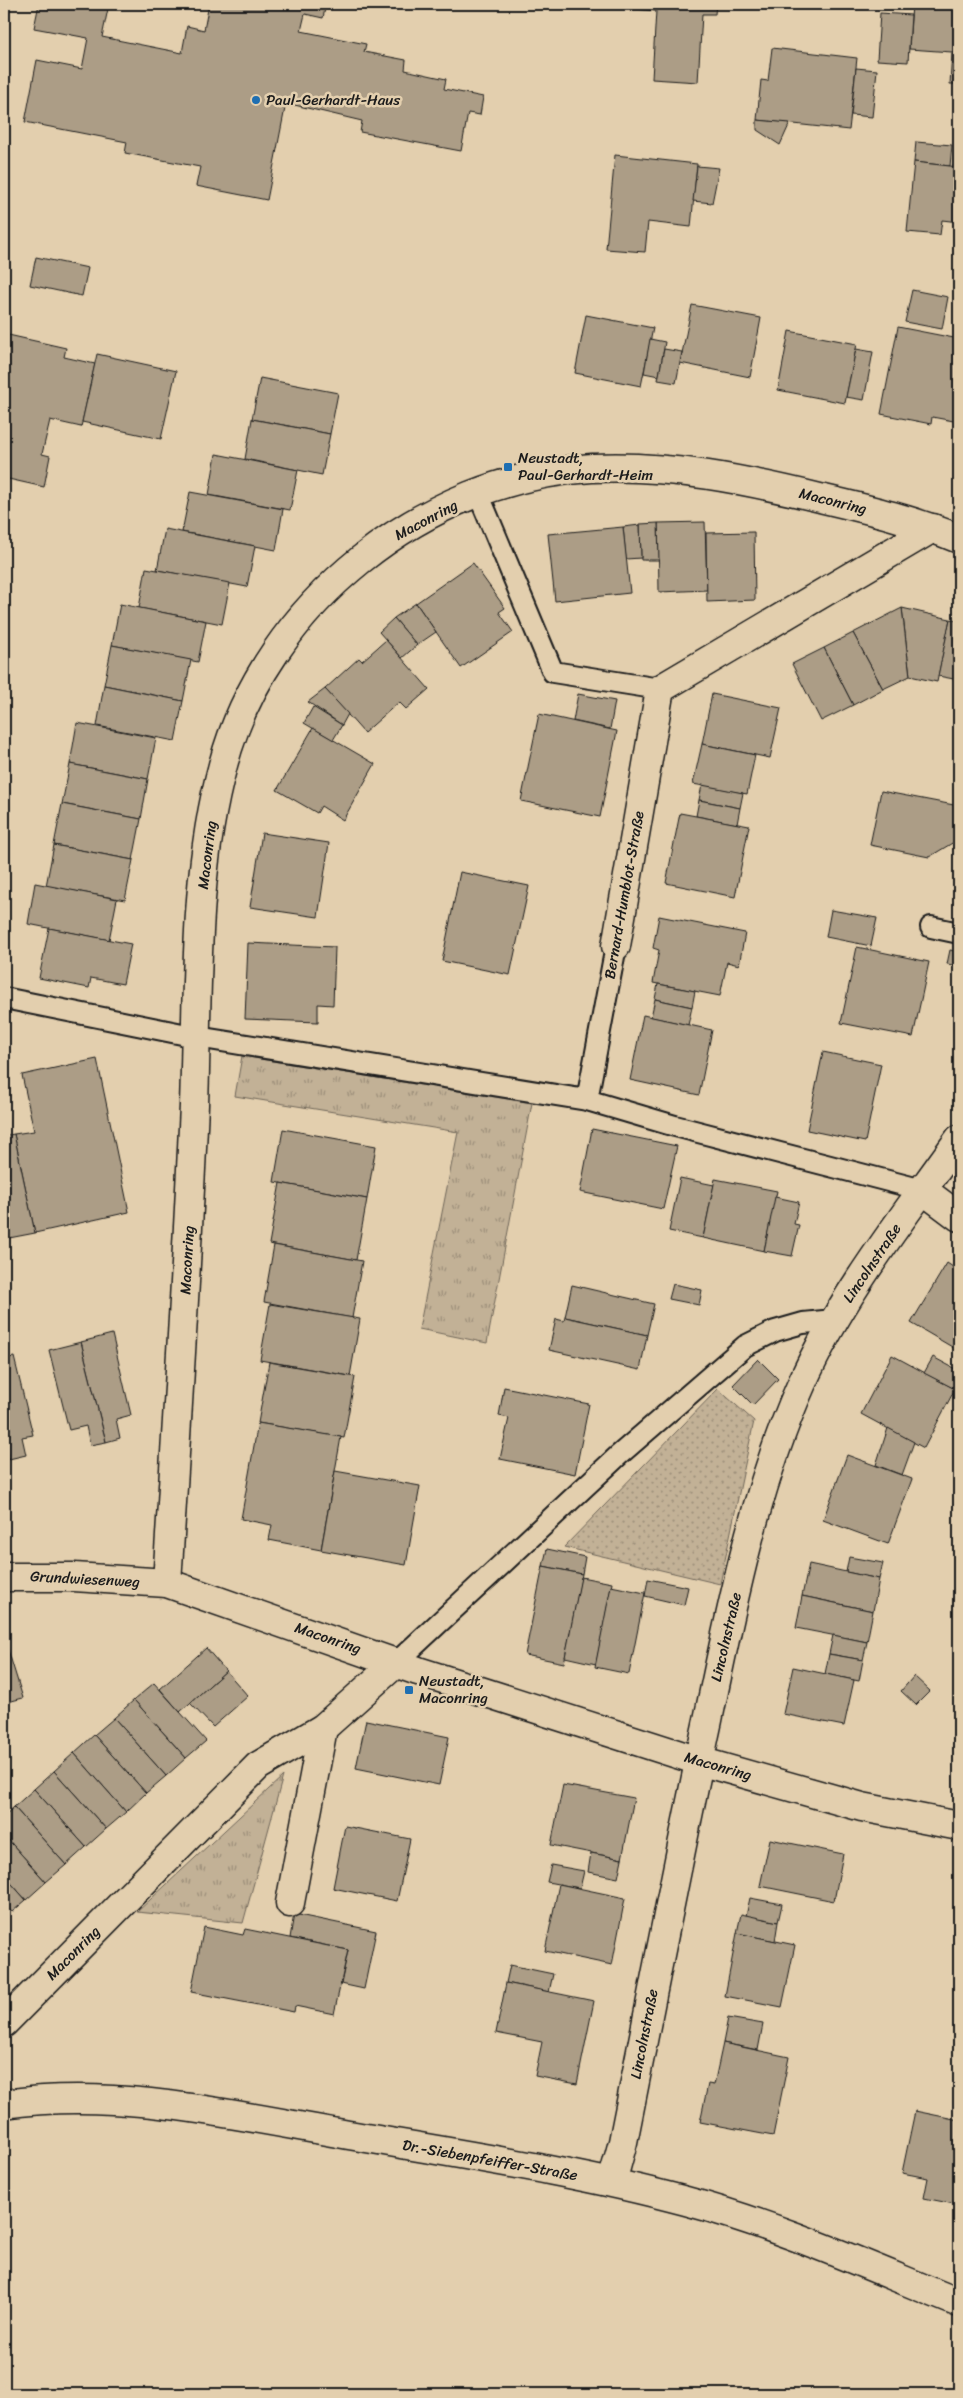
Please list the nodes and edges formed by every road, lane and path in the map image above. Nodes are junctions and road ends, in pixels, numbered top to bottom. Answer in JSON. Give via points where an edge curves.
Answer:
{"nodes":[{"id":1,"x":478,"y":494,"type":"junction"},
{"id":2,"x":933,"y":528,"type":"junction"},
{"id":3,"x":959,"y":539,"type":"edge"},
{"id":4,"x":660,"y":689,"type":"junction"},
{"id":5,"x":931,"y":927,"type":"dead end"},
{"id":6,"x":959,"y":933,"type":"edge"},
{"id":7,"x":616,"y":946,"type":"joint"},
{"id":8,"x":4,"y":998,"type":"edge"},
{"id":9,"x":197,"y":1037,"type":"junction"},
{"id":10,"x":586,"y":1100,"type":"junction"},
{"id":11,"x":959,"y":1139,"type":"edge"},
{"id":12,"x":923,"y":1190,"type":"junction"},
{"id":13,"x":959,"y":1217,"type":"edge"},
{"id":14,"x":834,"y":1320,"type":"junction"},
{"id":15,"x":4,"y":1577,"type":"edge"},
{"id":16,"x":167,"y":1583,"type":"junction"},
{"id":17,"x":396,"y":1662,"type":"junction"},
{"id":18,"x":323,"y":1728,"type":"junction"},
{"id":19,"x":699,"y":1761,"type":"junction"},
{"id":20,"x":959,"y":1826,"type":"edge"},
{"id":21,"x":290,"y":1903,"type":"dead end"},
{"id":22,"x":4,"y":2023,"type":"edge"},
{"id":23,"x":4,"y":2104,"type":"edge"},
{"id":24,"x":612,"y":2182,"type":"junction"},
{"id":25,"x":959,"y":2303,"type":"edge"}],
"edges":[{"from":1,"to":2,"type":"street","name":"Maconring","via":[[536,476],[589,468],[646,468],[783,489]]},
{"from":1,"to":4,"type":"lane","via":[[553,672]]},
{"from":1,"to":9,"type":"street","name":"Maconring","via":[[418,522],[372,549],[338,578],[296,622],[266,666],[241,714],[223,763],[209,828],[202,894]]},
{"from":2,"to":3,"type":"street","name":"Maconring"},
{"from":2,"to":4,"type":"street"},
{"from":4,"to":7,"type":"street","name":"Bernard-Humblot-Straße"},
{"from":5,"to":6,"type":"lane"},
{"from":7,"to":10,"type":"lane","name":"Bernard-Humblot-Straße"},
{"from":8,"to":9,"type":"lane"},
{"from":9,"to":10,"type":"lane"},
{"from":9,"to":16,"type":"street","name":"Maconring"},
{"from":10,"to":12,"type":"lane"},
{"from":11,"to":12,"type":"street","name":"Lincolnstraße"},
{"from":12,"to":13,"type":"street"},
{"from":12,"to":14,"type":"street","name":"Lincolnstraße"},
{"from":14,"to":17,"type":"lane","via":[[803,1323],[775,1331],[745,1346],[619,1455]]},
{"from":14,"to":19,"type":"street","name":"Lincolnstraße","via":[[802,1382],[761,1498],[724,1642]]},
{"from":15,"to":16,"type":"street","name":"Grundwiesenweg","via":[[74,1577]]},
{"from":16,"to":17,"type":"street","name":"Maconring"},
{"from":17,"to":18,"type":"street","name":"Maconring"},
{"from":17,"to":19,"type":"street","name":"Maconring"},
{"from":18,"to":21,"type":"street"},
{"from":18,"to":22,"type":"street","name":"Maconring","via":[[258,1766]]},
{"from":19,"to":20,"type":"street","name":"Maconring","via":[[862,1807]]},
{"from":19,"to":24,"type":"street","name":"Lincolnstraße","via":[[623,2142]]},
{"from":23,"to":24,"type":"street","name":"Dr.-Siebenpfeiffer-Straße","via":[[63,2099],[155,2103]]},
{"from":24,"to":25,"type":"street","name":"Dr.-Siebenpfeiffer-Straße","via":[[688,2201],[770,2228]]}]}
